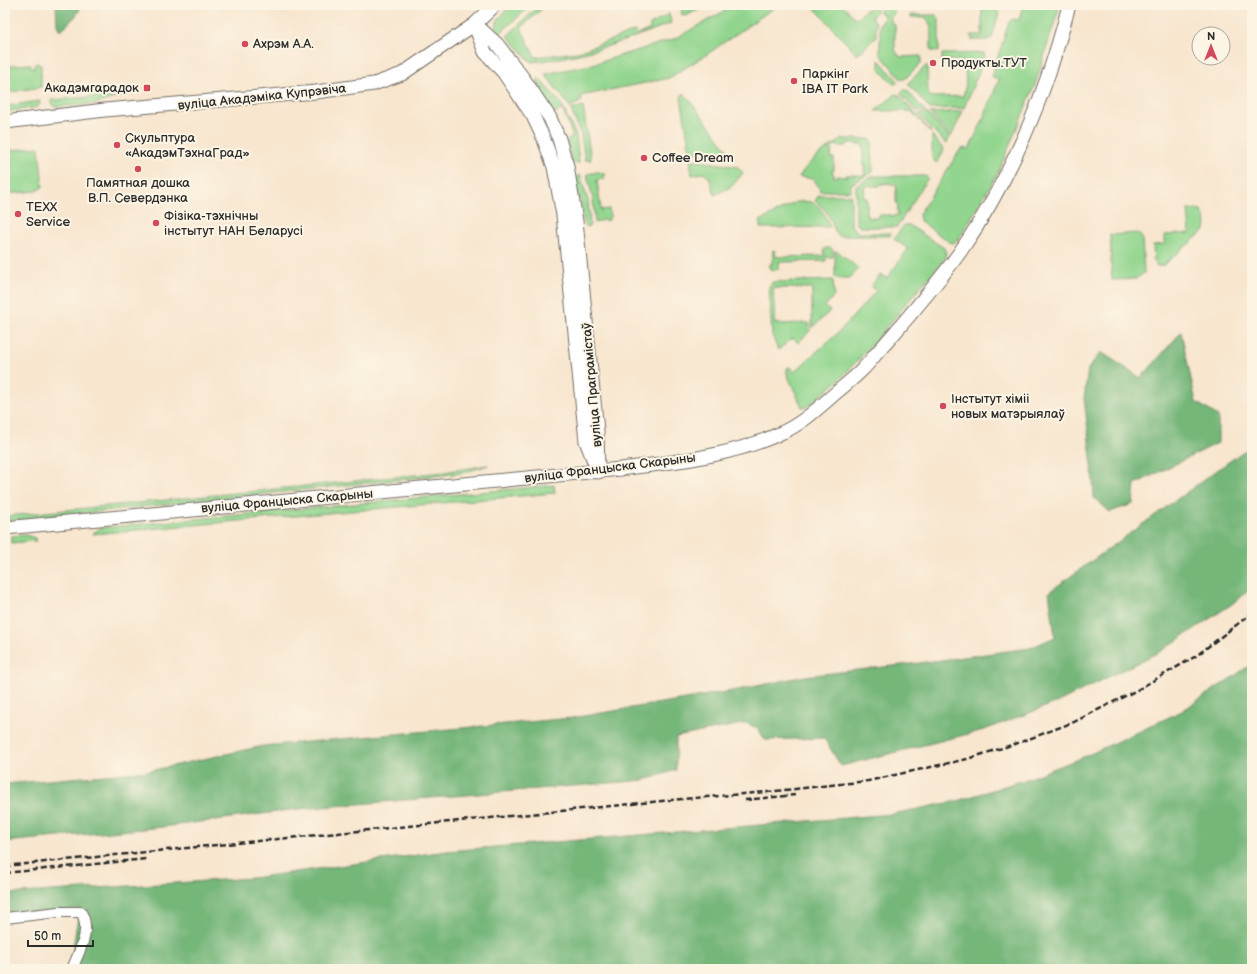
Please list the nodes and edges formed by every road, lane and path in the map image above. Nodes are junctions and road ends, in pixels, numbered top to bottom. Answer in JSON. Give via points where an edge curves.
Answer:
{"nodes":[{"id":1,"x":495,"y":5,"type":"edge"},
{"id":2,"x":1069,"y":5,"type":"edge"},
{"id":3,"x":475,"y":24,"type":"junction"},
{"id":4,"x":5,"y":122,"type":"edge"},
{"id":5,"x":598,"y":472,"type":"junction"},
{"id":6,"x":5,"y":528,"type":"edge"},
{"id":7,"x":5,"y":918,"type":"edge"},
{"id":8,"x":72,"y":969,"type":"edge"}],
"edges":[{"from":1,"to":3,"type":"main road","name":"вуліца Акадэміка Купрэвіча"},
{"from":2,"to":5,"type":"main road","name":"вуліца Францыска Скарыны","via":[[1040,98],[1003,180],[981,219],[959,253],[862,370],[800,422],[748,446],[681,461]]},
{"from":3,"to":4,"type":"main road","name":"вуліца Акадэміка Купрэвіча","via":[[402,74],[374,84],[316,92],[105,110]]},
{"from":3,"to":5,"type":"main road","name":"вуліца Праграмістаў","via":[[486,52],[534,116],[554,168],[563,215],[586,441]]},
{"from":5,"to":6,"type":"main road","name":"вуліца Францыска Скарыны"},
{"from":7,"to":8,"type":"street","via":[[81,912],[86,930]]}]}
